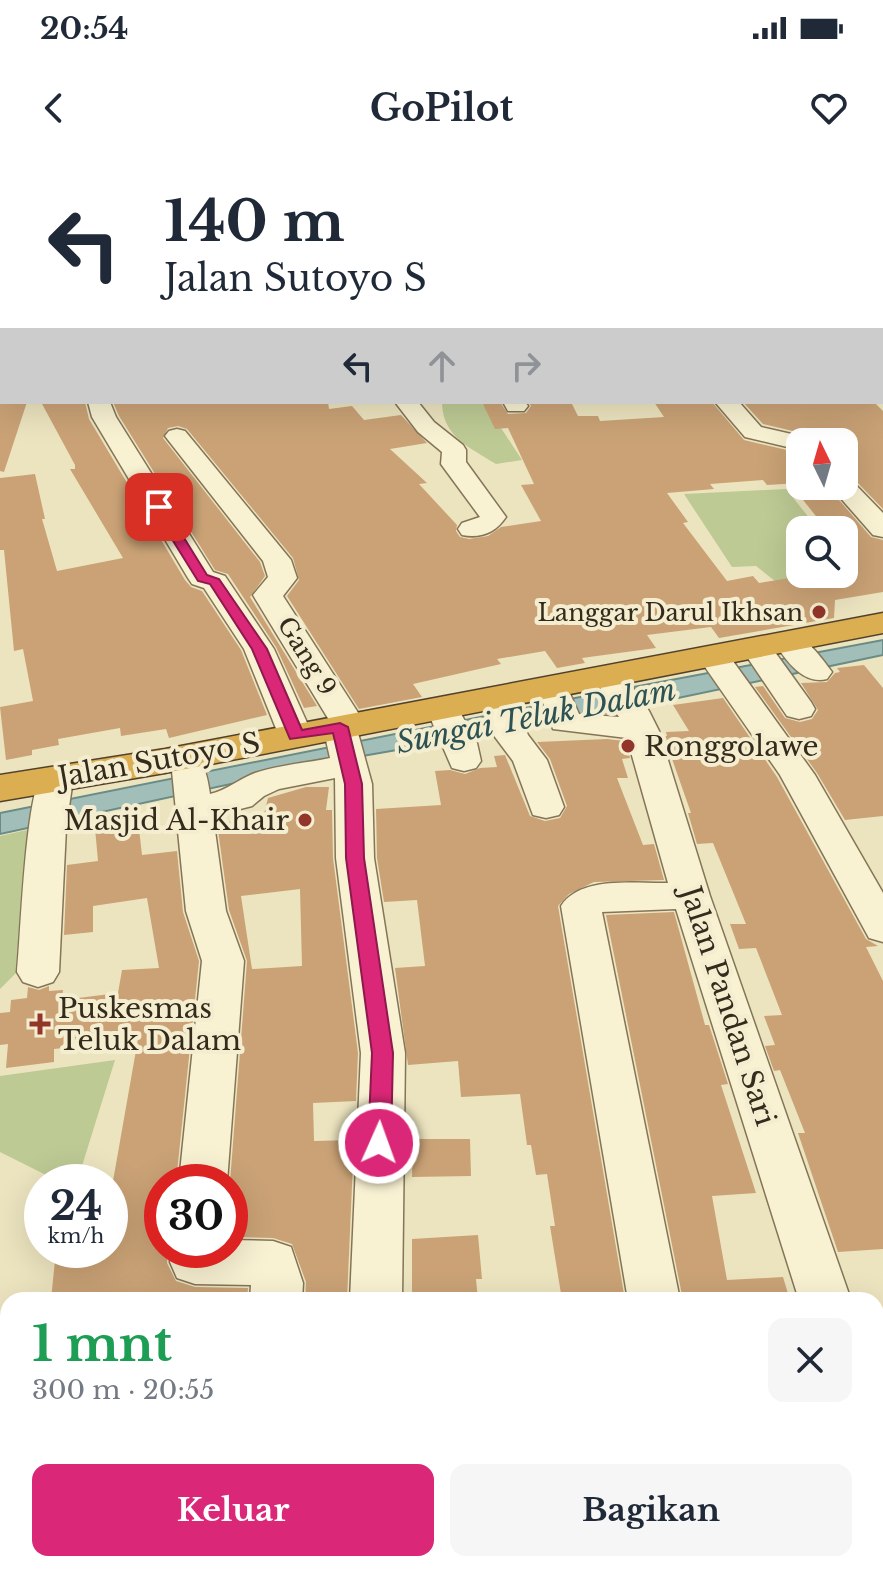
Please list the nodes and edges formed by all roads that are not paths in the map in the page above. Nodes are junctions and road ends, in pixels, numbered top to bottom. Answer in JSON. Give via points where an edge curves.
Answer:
{"nodes":[{"id":1,"x":100,"y":404,"type":"edge"},
{"id":2,"x":408,"y":404,"type":"edge"},
{"id":3,"x":728,"y":404,"type":"edge"},
{"id":4,"x":751,"y":404,"type":"edge"},
{"id":5,"x":177,"y":436,"type":"dead end"},
{"id":6,"x":786,"y":437,"type":"edge"},
{"id":7,"x":786,"y":439,"type":"edge"},
{"id":8,"x":856,"y":500,"type":"edge"},
{"id":9,"x":472,"y":529,"type":"dead end"},
{"id":10,"x":883,"y":529,"type":"edge"},
{"id":11,"x":883,"y":623,"type":"edge"},
{"id":12,"x":784,"y":659,"type":"junction"},
{"id":13,"x":725,"y":671,"type":"junction"},
{"id":14,"x":625,"y":701,"type":"junction"},
{"id":15,"x":559,"y":702,"type":"junction"},
{"id":16,"x":799,"y":709,"type":"dead end"},
{"id":17,"x":503,"y":713,"type":"junction"},
{"id":18,"x":296,"y":736,"type":"junction"},
{"id":19,"x":346,"y":744,"type":"junction"},
{"id":20,"x":204,"y":783,"type":"junction"},
{"id":21,"x":0,"y":788,"type":"edge"},
{"id":22,"x":52,"y":801,"type":"junction"},
{"id":23,"x":546,"y":807,"type":"dead end"},
{"id":24,"x":691,"y":896,"type":"junction"},
{"id":25,"x":883,"y":928,"type":"edge"},
{"id":26,"x":38,"y":972,"type":"dead end"},
{"id":27,"x":205,"y":1164,"type":"edge"},
{"id":28,"x":248,"y":1263,"type":"edge"},
{"id":29,"x":276,"y":1292,"type":"edge"},
{"id":30,"x":376,"y":1292,"type":"edge"},
{"id":31,"x":653,"y":1292,"type":"edge"},
{"id":32,"x":822,"y":1292,"type":"edge"}],
"edges":[{"from":1,"to":18,"type":"street","via":[[202,578],[215,582],[259,649]]},
{"from":2,"to":9,"type":"street","via":[[454,450],[453,464],[493,517]]},
{"from":3,"to":7,"type":"street","via":[[753,432]]},
{"from":4,"to":6,"type":"street"},
{"from":5,"to":19,"type":"street","name":"Gang 9","via":[[277,560],[283,578],[268,595]]},
{"from":8,"to":10,"type":"street"},
{"from":11,"to":12,"type":"highway","name":"Jalan Sutoyo S"},
{"from":12,"to":13,"type":"highway","name":"Jalan Sutoyo S"},
{"from":12,"to":16,"type":"street"},
{"from":13,"to":14,"type":"highway","name":"Jalan Sutoyo S"},
{"from":13,"to":25,"type":"street","via":[[797,775]]},
{"from":14,"to":15,"type":"highway","name":"Jalan Sutoyo S"},
{"from":14,"to":15,"type":"street","via":[[620,724],[580,725]]},
{"from":14,"to":24,"type":"street","name":"Jalan Pandan Sari"},
{"from":15,"to":17,"type":"highway","name":"Jalan Sutoyo S"},
{"from":17,"to":19,"type":"highway","name":"Jalan Sutoyo S","via":[[454,733]]},
{"from":17,"to":23,"type":"street","via":[[530,760]]},
{"from":18,"to":19,"type":"highway","name":"Jalan Sutoyo S"},
{"from":18,"to":20,"type":"highway","name":"Jalan Sutoyo S"},
{"from":19,"to":20,"type":"street","via":[[251,788]]},
{"from":19,"to":30,"type":"street","via":[[354,784],[355,858],[383,1053]]},
{"from":20,"to":22,"type":"highway","name":"Jalan Sutoyo S"},
{"from":20,"to":27,"type":"street","via":[[206,911],[223,961]]},
{"from":21,"to":22,"type":"highway","name":"Jalan Sutoyo S"},
{"from":22,"to":26,"type":"street"},
{"from":24,"to":31,"type":"street","via":[[597,898],[581,906]]},
{"from":24,"to":32,"type":"street","name":"Jalan Pandan Sari"},
{"from":28,"to":29,"type":"street","via":[[273,1263]]}]}
